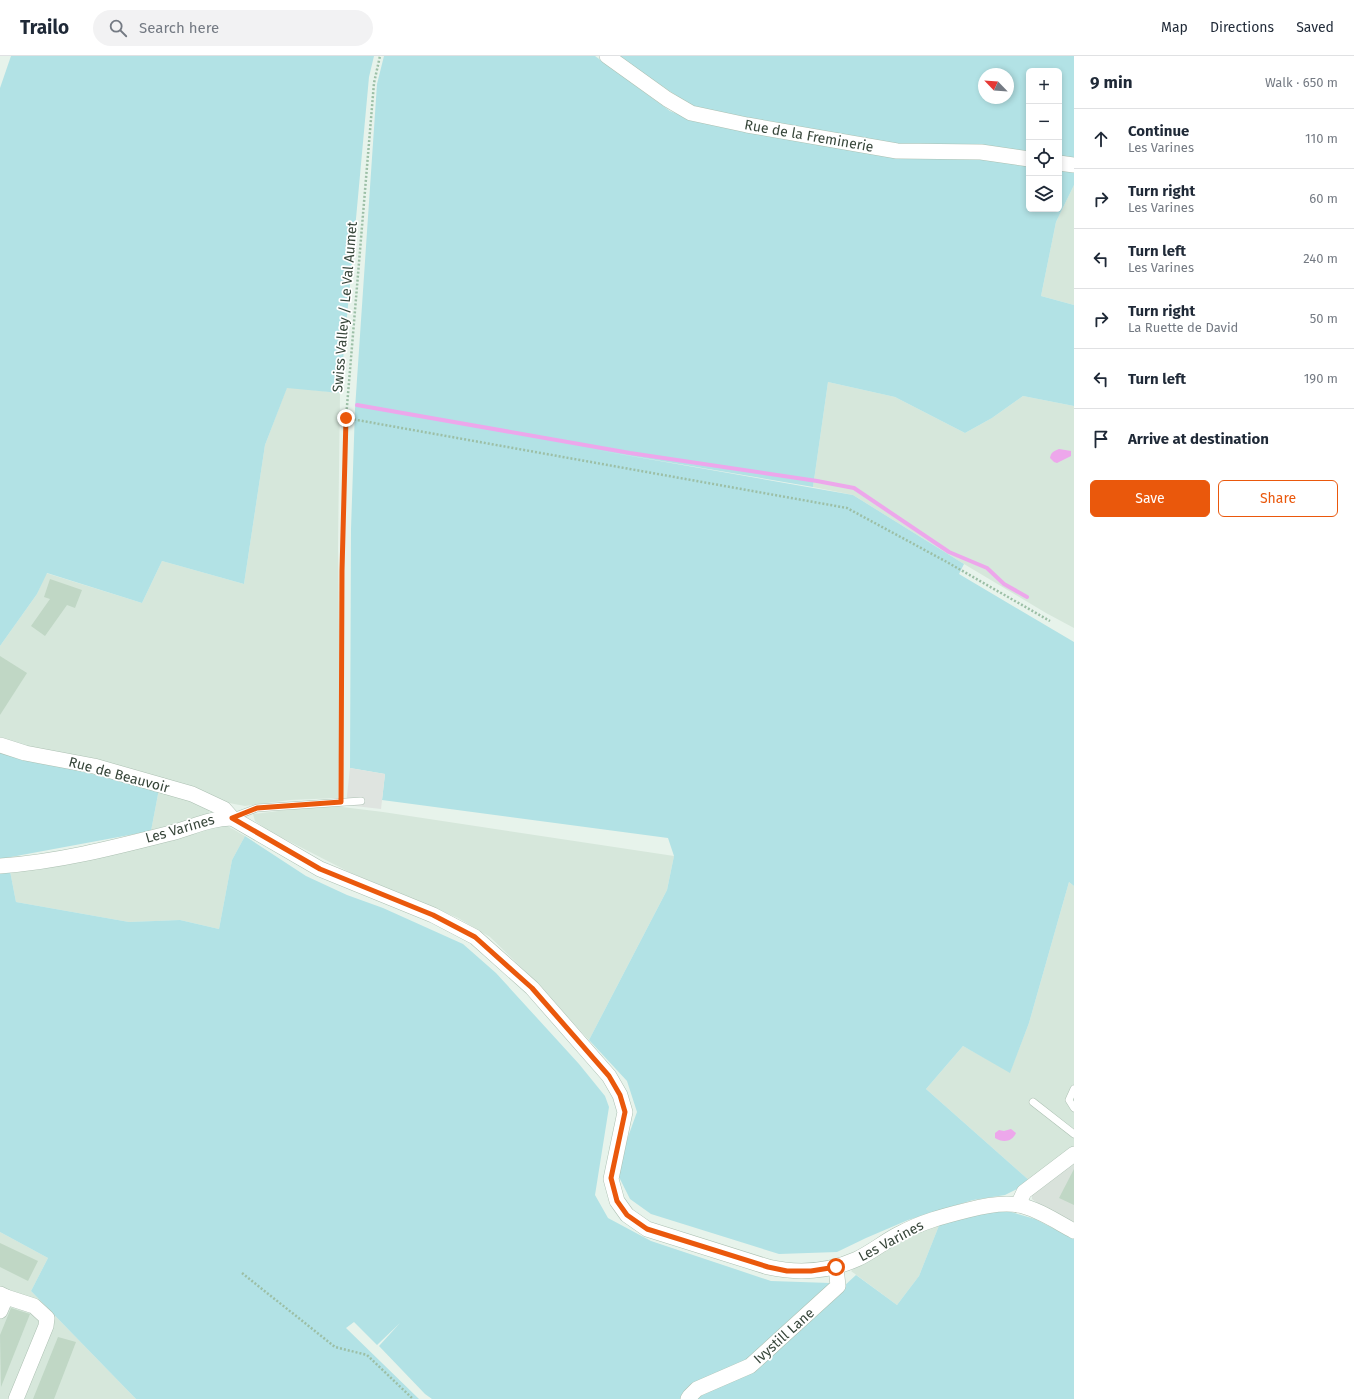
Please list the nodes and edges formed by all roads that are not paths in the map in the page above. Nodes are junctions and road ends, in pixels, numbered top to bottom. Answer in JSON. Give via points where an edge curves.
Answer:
{"nodes":[{"id":1,"x":607,"y":56,"type":"edge"},
{"id":2,"x":1026,"y":159,"type":"edge"},
{"id":3,"x":1062,"y":163,"type":"edge"},
{"id":4,"x":1074,"y":165,"type":"edge"},
{"id":5,"x":0,"y":745,"type":"edge"},
{"id":6,"x":361,"y":800,"type":"dead end"},
{"id":7,"x":232,"y":818,"type":"junction"},
{"id":8,"x":0,"y":866,"type":"edge"},
{"id":9,"x":1074,"y":1089,"type":"edge"},
{"id":10,"x":1034,"y":1102,"type":"dead end"},
{"id":11,"x":1074,"y":1108,"type":"edge"},
{"id":12,"x":1074,"y":1134,"type":"edge"},
{"id":13,"x":1074,"y":1154,"type":"edge"},
{"id":14,"x":1018,"y":1205,"type":"junction"},
{"id":15,"x":1074,"y":1231,"type":"edge"},
{"id":16,"x":836,"y":1267,"type":"junction"},
{"id":17,"x":2,"y":1301,"type":"edge"},
{"id":18,"x":16,"y":1399,"type":"edge"},
{"id":19,"x":688,"y":1399,"type":"edge"}],
"edges":[{"from":1,"to":2,"type":"street","name":"Rue de la Freminerie","via":[[691,113],[897,151],[981,152]]},
{"from":3,"to":4,"type":"street"},
{"from":5,"to":7,"type":"street","name":"Rue de Beauvoir","via":[[25,753],[94,766],[192,794],[224,809]]},
{"from":6,"to":7,"type":"lane","via":[[257,808]]},
{"from":7,"to":8,"type":"street","name":"Les Varines","via":[[220,818],[176,832],[56,860]]},
{"from":7,"to":16,"type":"street","name":"Les Varines","via":[[320,869],[433,915],[475,937],[532,988],[609,1076],[620,1095],[625,1112],[611,1178],[617,1201],[627,1215],[647,1229],[768,1267],[787,1271],[811,1271]]},
{"from":9,"to":11,"type":"lane","via":[[1069,1100]]},
{"from":10,"to":12,"type":"lane"},
{"from":13,"to":14,"type":"street","via":[[1024,1192]]},
{"from":14,"to":15,"type":"street","name":"Les Varines"},
{"from":14,"to":16,"type":"street","name":"Les Varines","via":[[988,1205],[936,1218],[899,1234],[858,1259]]},
{"from":16,"to":19,"type":"street","name":"Ivystill Lane","via":[[838,1286],[750,1366],[697,1389]]},
{"from":17,"to":18,"type":"street","via":[[34,1306],[47,1318]]}]}
